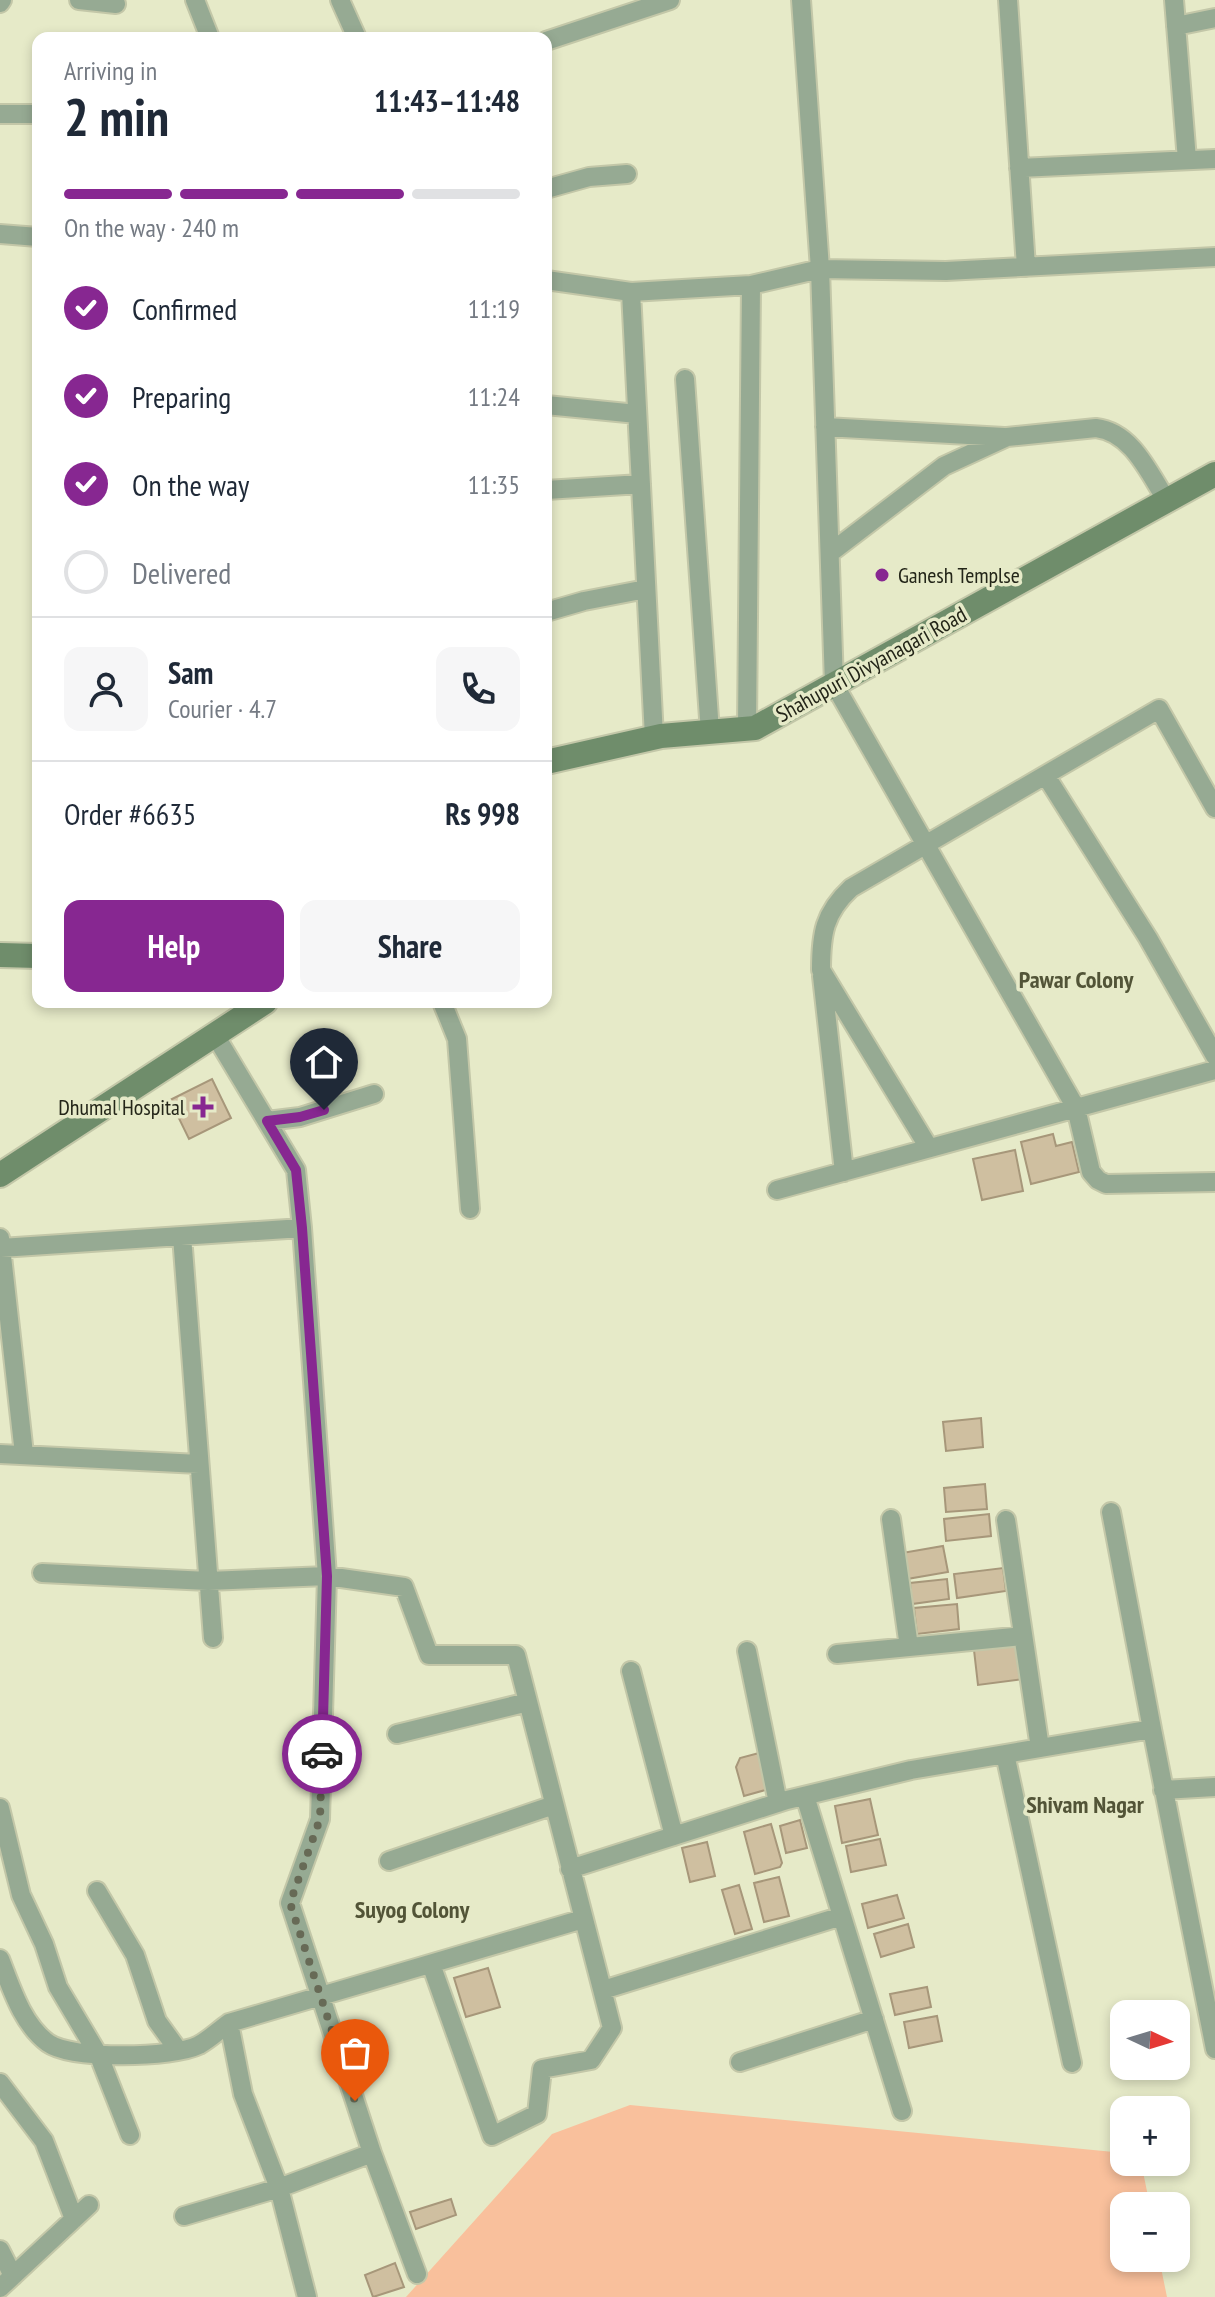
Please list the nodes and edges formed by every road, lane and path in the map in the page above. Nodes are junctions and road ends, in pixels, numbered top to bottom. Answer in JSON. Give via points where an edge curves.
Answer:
{"nodes":[{"id":1,"x":79,"y":0,"type":"edge"},
{"id":2,"x":195,"y":0,"type":"edge"},
{"id":3,"x":340,"y":0,"type":"edge"},
{"id":4,"x":670,"y":0,"type":"edge"},
{"id":5,"x":801,"y":0,"type":"edge"},
{"id":6,"x":1008,"y":0,"type":"edge"},
{"id":7,"x":1174,"y":0,"type":"edge"},
{"id":8,"x":116,"y":4,"type":"dead end"},
{"id":9,"x":1215,"y":18,"type":"edge"},
{"id":10,"x":1176,"y":26,"type":"junction"},
{"id":11,"x":208,"y":32,"type":"edge"},
{"id":12,"x":354,"y":32,"type":"edge"},
{"id":13,"x":552,"y":39,"type":"edge"},
{"id":14,"x":0,"y":114,"type":"edge"},
{"id":15,"x":32,"y":114,"type":"edge"},
{"id":16,"x":1215,"y":159,"type":"edge"},
{"id":17,"x":1187,"y":160,"type":"junction"},
{"id":18,"x":1019,"y":168,"type":"junction"},
{"id":19,"x":627,"y":174,"type":"dead end"},
{"id":20,"x":552,"y":187,"type":"edge"},
{"id":21,"x":0,"y":234,"type":"edge"},
{"id":22,"x":32,"y":237,"type":"edge"},
{"id":23,"x":1215,"y":257,"type":"edge"},
{"id":24,"x":1026,"y":267,"type":"junction"},
{"id":25,"x":820,"y":269,"type":"junction"},
{"id":26,"x":552,"y":281,"type":"edge"},
{"id":27,"x":751,"y":285,"type":"junction"},
{"id":28,"x":631,"y":292,"type":"junction"},
{"id":29,"x":685,"y":379,"type":"dead end"},
{"id":30,"x":552,"y":406,"type":"edge"},
{"id":31,"x":637,"y":414,"type":"junction"},
{"id":32,"x":825,"y":427,"type":"junction"},
{"id":33,"x":1007,"y":437,"type":"junction"},
{"id":34,"x":1215,"y":474,"type":"edge"},
{"id":35,"x":641,"y":484,"type":"junction"},
{"id":36,"x":552,"y":490,"type":"edge"},
{"id":37,"x":1167,"y":501,"type":"junction"},
{"id":38,"x":830,"y":553,"type":"junction"},
{"id":39,"x":646,"y":589,"type":"junction"},
{"id":40,"x":552,"y":610,"type":"edge"},
{"id":41,"x":834,"y":684,"type":"junction"},
{"id":42,"x":747,"y":728,"type":"junction"},
{"id":43,"x":710,"y":732,"type":"junction"},
{"id":44,"x":654,"y":737,"type":"junction"},
{"id":45,"x":552,"y":761,"type":"edge"},
{"id":46,"x":1046,"y":776,"type":"junction"},
{"id":47,"x":1215,"y":808,"type":"edge"},
{"id":48,"x":927,"y":846,"type":"junction"},
{"id":49,"x":0,"y":955,"type":"edge"},
{"id":50,"x":32,"y":956,"type":"edge"},
{"id":51,"x":821,"y":970,"type":"junction"},
{"id":52,"x":256,"y":1008,"type":"edge"},
{"id":53,"x":444,"y":1008,"type":"edge"},
{"id":54,"x":215,"y":1035,"type":"junction"},
{"id":55,"x":1215,"y":1056,"type":"edge"},
{"id":56,"x":1215,"y":1070,"type":"edge"},
{"id":57,"x":374,"y":1094,"type":"dead end"},
{"id":58,"x":1076,"y":1108,"type":"junction"},
{"id":59,"x":267,"y":1121,"type":"junction"},
{"id":60,"x":929,"y":1148,"type":"junction"},
{"id":61,"x":844,"y":1172,"type":"junction"},
{"id":62,"x":0,"y":1175,"type":"edge"},
{"id":63,"x":1215,"y":1182,"type":"edge"},
{"id":64,"x":777,"y":1190,"type":"dead end"},
{"id":65,"x":470,"y":1209,"type":"dead end"},
{"id":66,"x":302,"y":1228,"type":"junction"},
{"id":67,"x":182,"y":1236,"type":"junction"},
{"id":68,"x":1,"y":1243,"type":"edge"},
{"id":69,"x":0,"y":1454,"type":"edge"},
{"id":70,"x":24,"y":1454,"type":"junction"},
{"id":71,"x":199,"y":1464,"type":"junction"},
{"id":72,"x":1111,"y":1512,"type":"dead end"},
{"id":73,"x":891,"y":1519,"type":"dead end"},
{"id":74,"x":1006,"y":1520,"type":"dead end"},
{"id":75,"x":42,"y":1573,"type":"dead end"},
{"id":76,"x":327,"y":1576,"type":"junction"},
{"id":77,"x":208,"y":1581,"type":"junction"},
{"id":78,"x":1023,"y":1636,"type":"junction"},
{"id":79,"x":213,"y":1638,"type":"dead end"},
{"id":80,"x":909,"y":1647,"type":"junction"},
{"id":81,"x":747,"y":1651,"type":"dead end"},
{"id":82,"x":837,"y":1654,"type":"dead end"},
{"id":83,"x":631,"y":1671,"type":"dead end"},
{"id":84,"x":528,"y":1702,"type":"junction"},
{"id":85,"x":1152,"y":1729,"type":"junction"},
{"id":86,"x":397,"y":1734,"type":"dead end"},
{"id":87,"x":1040,"y":1748,"type":"junction"},
{"id":88,"x":1005,"y":1754,"type":"junction"},
{"id":89,"x":1215,"y":1787,"type":"edge"},
{"id":90,"x":1163,"y":1790,"type":"junction"},
{"id":91,"x":805,"y":1796,"type":"junction"},
{"id":92,"x":778,"y":1803,"type":"junction"},
{"id":93,"x":554,"y":1805,"type":"junction"},
{"id":94,"x":0,"y":1808,"type":"edge"},
{"id":95,"x":674,"y":1836,"type":"junction"},
{"id":96,"x":389,"y":1861,"type":"dead end"},
{"id":97,"x":570,"y":1869,"type":"junction"},
{"id":98,"x":97,"y":1891,"type":"dead end"},
{"id":99,"x":842,"y":1916,"type":"junction"},
{"id":100,"x":583,"y":1919,"type":"junction"},
{"id":101,"x":0,"y":1959,"type":"edge"},
{"id":102,"x":431,"y":1964,"type":"junction"},
{"id":103,"x":603,"y":1990,"type":"junction"},
{"id":104,"x":320,"y":1996,"type":"junction"},
{"id":105,"x":874,"y":2019,"type":"junction"},
{"id":106,"x":229,"y":2023,"type":"junction"},
{"id":107,"x":1215,"y":2049,"type":"edge"},
{"id":108,"x":178,"y":2050,"type":"junction"},
{"id":109,"x":99,"y":2056,"type":"junction"},
{"id":110,"x":740,"y":2062,"type":"dead end"},
{"id":111,"x":1072,"y":2063,"type":"dead end"},
{"id":112,"x":0,"y":2083,"type":"edge"},
{"id":113,"x":902,"y":2111,"type":"dead end"},
{"id":114,"x":130,"y":2135,"type":"dead end"},
{"id":115,"x":372,"y":2153,"type":"junction"},
{"id":116,"x":279,"y":2188,"type":"junction"},
{"id":117,"x":89,"y":2205,"type":"dead end"},
{"id":118,"x":184,"y":2216,"type":"dead end"},
{"id":119,"x":74,"y":2219,"type":"junction"},
{"id":120,"x":0,"y":2250,"type":"edge"},
{"id":121,"x":417,"y":2274,"type":"dead end"},
{"id":122,"x":6,"y":2282,"type":"edge"},
{"id":123,"x":307,"y":2297,"type":"edge"}],
"edges":[{"from":1,"to":8,"type":"street"},
{"from":2,"to":11,"type":"street"},
{"from":3,"to":12,"type":"street"},
{"from":4,"to":13,"type":"street"},
{"from":5,"to":25,"type":"street"},
{"from":6,"to":18,"type":"street"},
{"from":7,"to":10,"type":"street"},
{"from":9,"to":10,"type":"street"},
{"from":10,"to":17,"type":"street"},
{"from":14,"to":15,"type":"street"},
{"from":16,"to":17,"type":"street"},
{"from":17,"to":18,"type":"street"},
{"from":18,"to":24,"type":"street"},
{"from":19,"to":20,"type":"street"},
{"from":21,"to":22,"type":"street"},
{"from":23,"to":24,"type":"street"},
{"from":24,"to":25,"type":"street"},
{"from":25,"to":27,"type":"street"},
{"from":25,"to":32,"type":"street"},
{"from":26,"to":28,"type":"street"},
{"from":27,"to":28,"type":"street"},
{"from":27,"to":42,"type":"street"},
{"from":28,"to":31,"type":"street"},
{"from":29,"to":43,"type":"street"},
{"from":30,"to":31,"type":"street"},
{"from":31,"to":35,"type":"street"},
{"from":32,"to":33,"type":"street"},
{"from":32,"to":38,"type":"street"},
{"from":33,"to":37,"type":"street","via":[[1109,429],[1122,437]]},
{"from":33,"to":38,"type":"street","via":[[944,466]]},
{"from":34,"to":37,"type":"main road","name":"Shahupuri Divyanagari Road"},
{"from":35,"to":36,"type":"street"},
{"from":35,"to":39,"type":"street"},
{"from":37,"to":41,"type":"main road","name":"Shahupuri Divyanagari Road"},
{"from":38,"to":41,"type":"street"},
{"from":39,"to":40,"type":"street"},
{"from":39,"to":44,"type":"street"},
{"from":41,"to":42,"type":"main road","name":"Shahupuri Divyanagari Road"},
{"from":41,"to":48,"type":"street"},
{"from":42,"to":43,"type":"main road","name":"Shahupuri Divyanagari Road"},
{"from":43,"to":44,"type":"main road","name":"Shahupuri Divyanagari Road"},
{"from":44,"to":45,"type":"main road","name":"Shahupuri Divyanagari Road"},
{"from":46,"to":47,"type":"street","via":[[1159,709]]},
{"from":46,"to":48,"type":"street"},
{"from":46,"to":55,"type":"street"},
{"from":48,"to":51,"type":"street","via":[[837,901],[821,943]]},
{"from":48,"to":58,"type":"street"},
{"from":49,"to":50,"type":"main road"},
{"from":51,"to":60,"type":"street"},
{"from":51,"to":61,"type":"street"},
{"from":52,"to":54,"type":"main road"},
{"from":53,"to":65,"type":"street","via":[[457,1039]]},
{"from":54,"to":59,"type":"street"},
{"from":54,"to":62,"type":"main road"},
{"from":56,"to":58,"type":"street"},
{"from":57,"to":59,"type":"street","via":[[300,1117]]},
{"from":58,"to":60,"type":"street"},
{"from":58,"to":63,"type":"street","via":[[1091,1172],[1098,1180]]},
{"from":59,"to":66,"type":"street","via":[[296,1170]]},
{"from":60,"to":61,"type":"street"},
{"from":61,"to":64,"type":"street"},
{"from":66,"to":67,"type":"street"},
{"from":66,"to":76,"type":"street"},
{"from":67,"to":68,"type":"street"},
{"from":67,"to":71,"type":"street"},
{"from":68,"to":70,"type":"street"},
{"from":69,"to":70,"type":"street"},
{"from":70,"to":71,"type":"street"},
{"from":71,"to":77,"type":"street"},
{"from":72,"to":85,"type":"street"},
{"from":73,"to":80,"type":"street"},
{"from":74,"to":78,"type":"street"},
{"from":75,"to":77,"type":"street"},
{"from":76,"to":77,"type":"street"},
{"from":76,"to":84,"type":"street","via":[[404,1587],[429,1655],[516,1655]]},
{"from":76,"to":104,"type":"street","via":[[320,1819],[290,1903]]},
{"from":77,"to":79,"type":"street"},
{"from":78,"to":80,"type":"street"},
{"from":78,"to":87,"type":"street"},
{"from":80,"to":82,"type":"street"},
{"from":81,"to":92,"type":"street"},
{"from":83,"to":95,"type":"street"},
{"from":84,"to":86,"type":"street"},
{"from":84,"to":93,"type":"street"},
{"from":85,"to":87,"type":"street"},
{"from":85,"to":90,"type":"street"},
{"from":87,"to":88,"type":"street"},
{"from":88,"to":91,"type":"street"},
{"from":88,"to":111,"type":"street"},
{"from":89,"to":90,"type":"street"},
{"from":90,"to":107,"type":"street"},
{"from":91,"to":92,"type":"street"},
{"from":91,"to":99,"type":"street"},
{"from":92,"to":95,"type":"street"},
{"from":93,"to":96,"type":"street"},
{"from":93,"to":97,"type":"street"},
{"from":94,"to":109,"type":"street","via":[[21,1895],[58,1987]]},
{"from":95,"to":97,"type":"street"},
{"from":97,"to":100,"type":"street"},
{"from":98,"to":108,"type":"street","via":[[135,1955],[157,2021]]},
{"from":99,"to":103,"type":"street"},
{"from":99,"to":105,"type":"street"},
{"from":100,"to":102,"type":"street"},
{"from":100,"to":103,"type":"street"},
{"from":101,"to":109,"type":"street","via":[[19,2010],[49,2044]]},
{"from":102,"to":103,"type":"street","via":[[492,2136],[537,2114],[542,2069],[591,2060],[612,2028]]},
{"from":102,"to":104,"type":"street"},
{"from":104,"to":106,"type":"street"},
{"from":104,"to":115,"type":"street"},
{"from":105,"to":110,"type":"street"},
{"from":105,"to":113,"type":"street"},
{"from":106,"to":108,"type":"street","via":[[197,2046]]},
{"from":106,"to":116,"type":"street","via":[[243,2094]]},
{"from":108,"to":109,"type":"street"},
{"from":109,"to":114,"type":"street"},
{"from":112,"to":119,"type":"street","via":[[44,2141]]},
{"from":115,"to":116,"type":"street"},
{"from":115,"to":121,"type":"street"},
{"from":116,"to":118,"type":"street"},
{"from":116,"to":123,"type":"street"},
{"from":117,"to":119,"type":"street"},
{"from":119,"to":122,"type":"street"},
{"from":120,"to":122,"type":"street"}]}
